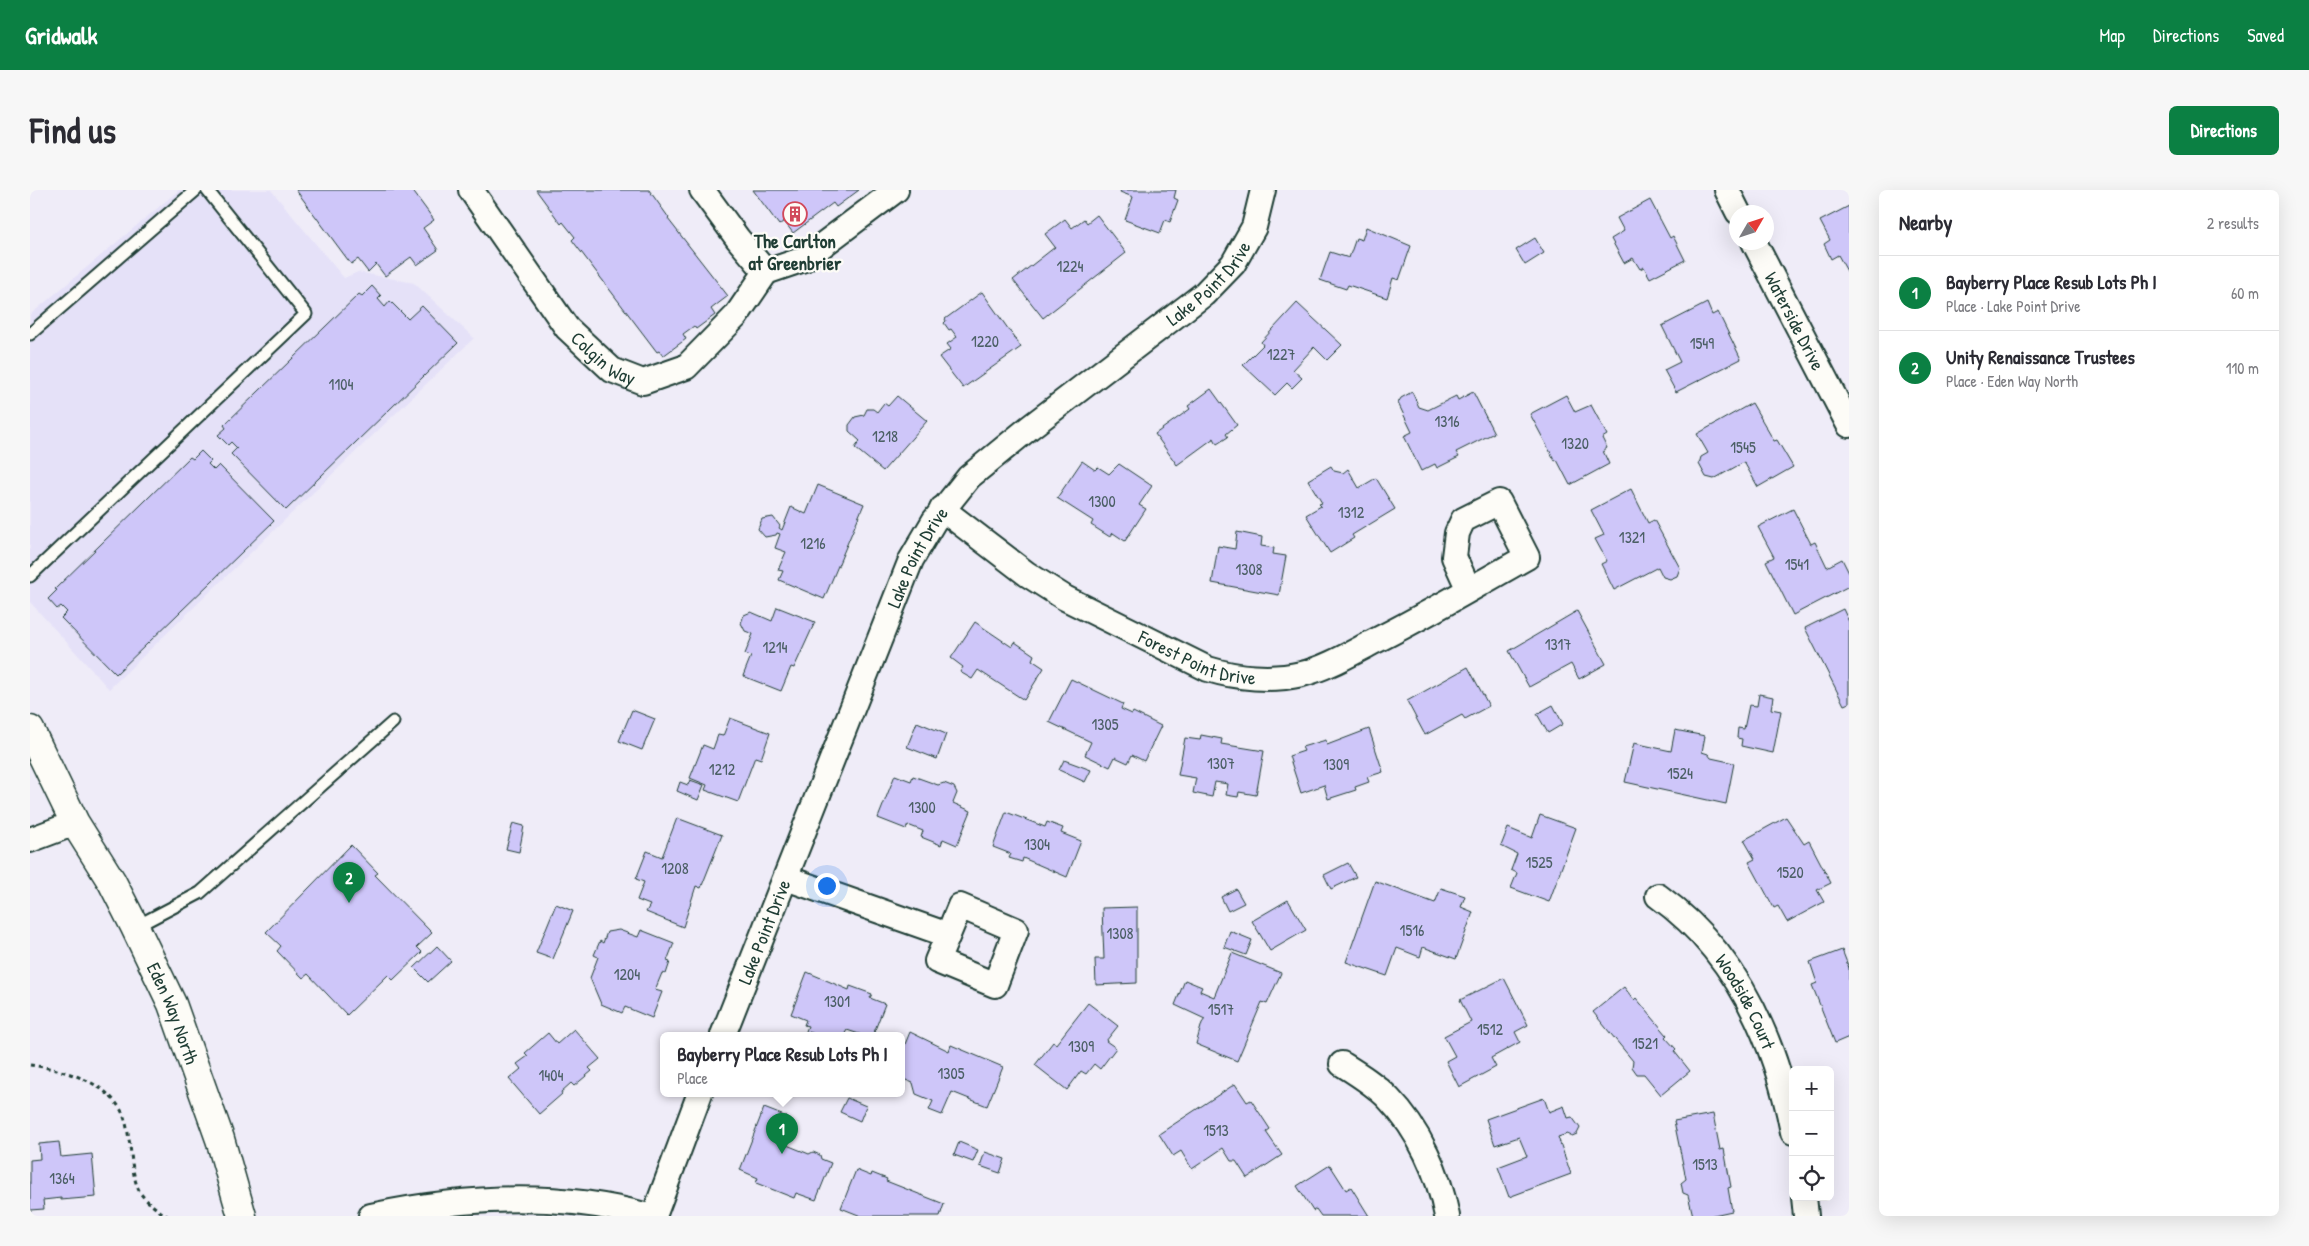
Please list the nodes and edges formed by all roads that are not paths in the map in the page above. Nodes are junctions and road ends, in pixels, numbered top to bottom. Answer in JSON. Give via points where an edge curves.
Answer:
{"nodes":[{"id":1,"x":196,"y":190,"type":"edge"},
{"id":2,"x":207,"y":190,"type":"edge"},
{"id":3,"x":471,"y":190,"type":"edge"},
{"id":4,"x":702,"y":190,"type":"edge"},
{"id":5,"x":896,"y":190,"type":"edge"},
{"id":6,"x":1263,"y":190,"type":"edge"},
{"id":7,"x":1727,"y":190,"type":"edge"},
{"id":8,"x":1734,"y":205,"type":"edge"},
{"id":9,"x":1758,"y":250,"type":"edge"},
{"id":10,"x":766,"y":272,"type":"junction"},
{"id":11,"x":30,"y":334,"type":"edge"},
{"id":12,"x":1849,"y":425,"type":"edge"},
{"id":13,"x":942,"y":509,"type":"junction"},
{"id":14,"x":30,"y":576,"type":"edge"},
{"id":15,"x":1468,"y":590,"type":"dead end"},
{"id":16,"x":393,"y":722,"type":"dead end"},
{"id":17,"x":30,"y":730,"type":"edge"},
{"id":18,"x":30,"y":773,"type":"edge"},
{"id":19,"x":75,"y":823,"type":"junction"},
{"id":20,"x":30,"y":840,"type":"edge"},
{"id":21,"x":786,"y":878,"type":"junction"},
{"id":22,"x":1658,"y":896,"type":"dead end"},
{"id":23,"x":135,"y":927,"type":"junction"},
{"id":24,"x":948,"y":935,"type":"dead end"},
{"id":25,"x":724,"y":1032,"type":"edge"},
{"id":26,"x":1342,"y":1064,"type":"dead end"},
{"id":27,"x":699,"y":1097,"type":"edge"},
{"id":28,"x":1789,"y":1118,"type":"edge"},
{"id":29,"x":1804,"y":1201,"type":"edge"},
{"id":30,"x":242,"y":1216,"type":"edge"},
{"id":31,"x":371,"y":1216,"type":"edge"},
{"id":32,"x":648,"y":1216,"type":"edge"},
{"id":33,"x":654,"y":1216,"type":"edge"},
{"id":34,"x":1447,"y":1216,"type":"edge"},
{"id":35,"x":1806,"y":1216,"type":"edge"}],
"edges":[{"from":1,"to":11,"type":"lane"},
{"from":2,"to":14,"type":"lane","via":[[306,314]]},
{"from":3,"to":10,"type":"street","name":"Colgin Way","via":[[567,328],[612,370],[643,382],[686,367],[736,316]]},
{"from":4,"to":10,"type":"street"},
{"from":5,"to":10,"type":"street","via":[[804,259]]},
{"from":6,"to":13,"type":"street","name":"Lake Point Drive","via":[[1254,227],[1233,264],[1204,294],[969,477]]},
{"from":7,"to":8,"type":"street"},
{"from":9,"to":12,"type":"street","name":"Waterside Drive"},
{"from":13,"to":15,"type":"street","name":"Forest Point Drive","via":[[1065,598],[1208,669],[1226,674],[1273,678],[1301,674],[1328,665]]},
{"from":13,"to":21,"type":"street","name":"Lake Point Drive","via":[[911,560]]},
{"from":16,"to":23,"type":"lane","via":[[200,893]]},
{"from":17,"to":19,"type":"street","name":"Eden Way North"},
{"from":18,"to":19,"type":"street","name":"Eden Way North"},
{"from":19,"to":20,"type":"street"},
{"from":19,"to":23,"type":"street","name":"Eden Way North","via":[[112,882]]},
{"from":21,"to":24,"type":"street"},
{"from":21,"to":25,"type":"street","name":"Lake Point Drive"},
{"from":22,"to":28,"type":"street","name":"Woodside Court","via":[[1708,940],[1752,1007]]},
{"from":23,"to":30,"type":"street","name":"Eden Way North","via":[[172,1004],[200,1078]]},
{"from":26,"to":34,"type":"street","via":[[1389,1098],[1412,1128],[1429,1160]]},
{"from":27,"to":33,"type":"street"},
{"from":29,"to":35,"type":"street"},
{"from":31,"to":32,"type":"street","via":[[447,1202],[526,1200],[575,1203]]}]}
